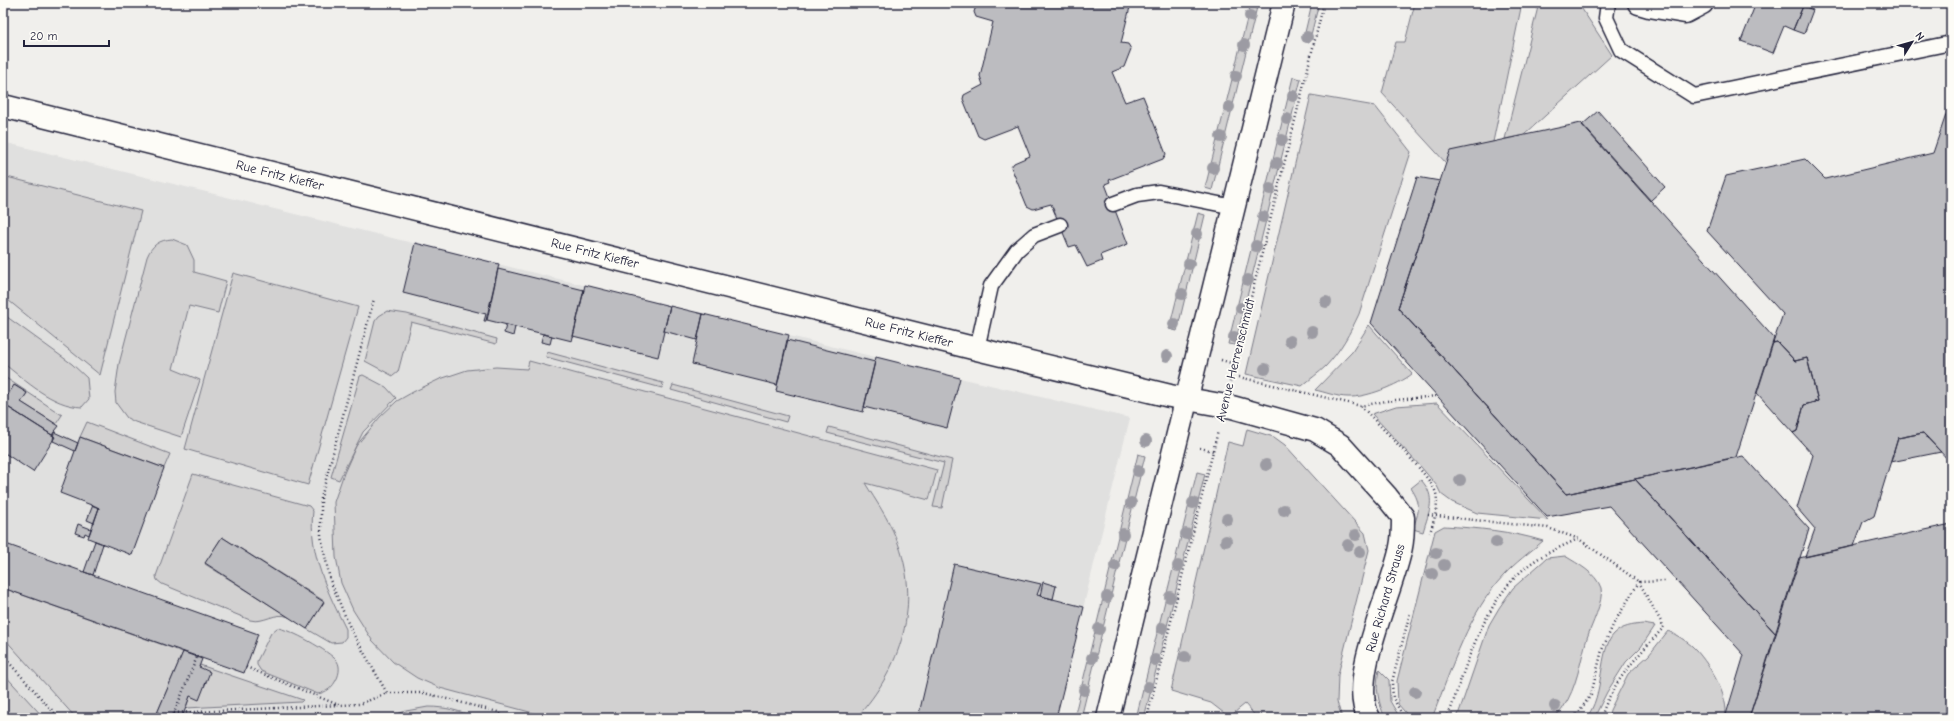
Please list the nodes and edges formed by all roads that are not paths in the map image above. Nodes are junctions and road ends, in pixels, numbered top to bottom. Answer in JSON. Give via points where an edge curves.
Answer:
{"nodes":[{"id":1,"x":1284,"y":3,"type":"edge"},
{"id":2,"x":1608,"y":3,"type":"edge"},
{"id":3,"x":1639,"y":3,"type":"edge"},
{"id":4,"x":1702,"y":3,"type":"edge"},
{"id":5,"x":1951,"y":43,"type":"edge"},
{"id":6,"x":3,"y":106,"type":"edge"},
{"id":7,"x":1113,"y":204,"type":"dead end"},
{"id":8,"x":1234,"y":207,"type":"junction"},
{"id":9,"x":1060,"y":225,"type":"dead end"},
{"id":10,"x":977,"y":349,"type":"junction"},
{"id":11,"x":1187,"y":398,"type":"junction"},
{"id":12,"x":1108,"y":718,"type":"edge"},
{"id":13,"x":1369,"y":718,"type":"edge"}],
"edges":[{"from":1,"to":8,"type":"street"},
{"from":2,"to":5,"type":"lane","via":[[1606,18],[1621,50],[1694,96]]},
{"from":3,"to":4,"type":"street","via":[[1685,12]]},
{"from":6,"to":10,"type":"street","name":"Rue Fritz Kieffer"},
{"from":7,"to":8,"type":"lane","via":[[1137,195],[1159,192]]},
{"from":8,"to":11,"type":"street"},
{"from":9,"to":10,"type":"lane","via":[[1034,234],[1017,250],[991,286]]},
{"from":10,"to":11,"type":"street","name":"Rue Fritz Kieffer"},
{"from":11,"to":12,"type":"street"},
{"from":11,"to":13,"type":"street","name":"Rue Richard Strauss","via":[[1224,405],[1314,430],[1340,445],[1403,517],[1401,547],[1363,674],[1365,711]]}]}
